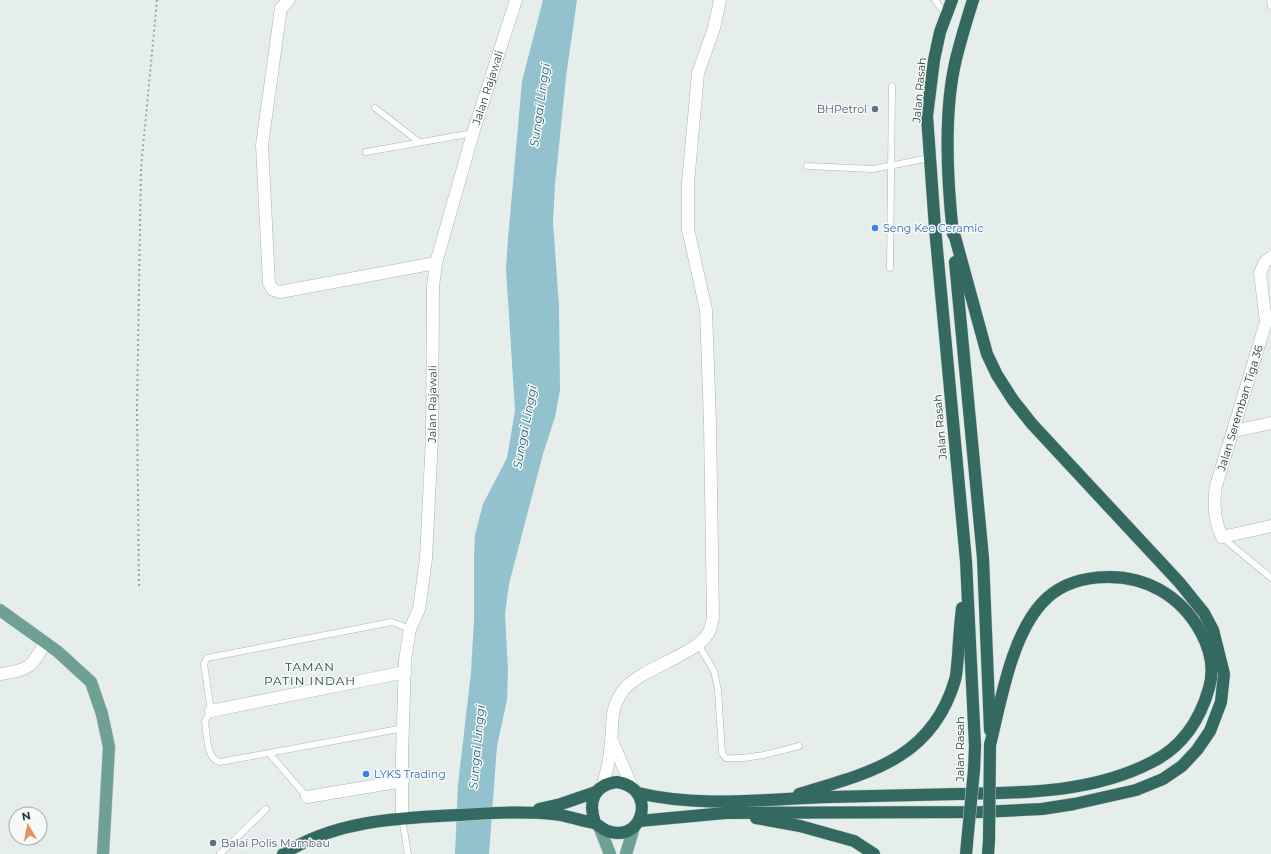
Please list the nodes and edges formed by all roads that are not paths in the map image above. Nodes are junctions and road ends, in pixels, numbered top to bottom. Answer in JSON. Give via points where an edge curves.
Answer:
{"nodes":[{"id":1,"x":289,"y":0,"type":"edge"},
{"id":2,"x":516,"y":0,"type":"edge"},
{"id":3,"x":720,"y":0,"type":"edge"},
{"id":4,"x":935,"y":0,"type":"edge"},
{"id":5,"x":952,"y":0,"type":"edge"},
{"id":6,"x":973,"y":0,"type":"edge"},
{"id":7,"x":1270,"y":0,"type":"edge"},
{"id":8,"x":1271,"y":6,"type":"edge"},
{"id":9,"x":946,"y":15,"type":"junction"},
{"id":10,"x":892,"y":86,"type":"dead end"},
{"id":11,"x":375,"y":108,"type":"dead end"},
{"id":12,"x":473,"y":133,"type":"junction"},
{"id":13,"x":419,"y":142,"type":"junction"},
{"id":14,"x":366,"y":152,"type":"dead end"},
{"id":15,"x":930,"y":158,"type":"junction"},
{"id":16,"x":808,"y":166,"type":"dead end"},
{"id":17,"x":892,"y":166,"type":"junction"},
{"id":18,"x":952,"y":226,"type":"junction"},
{"id":19,"x":1271,"y":257,"type":"edge"},
{"id":20,"x":436,"y":263,"type":"junction"},
{"id":21,"x":890,"y":268,"type":"dead end"},
{"id":22,"x":1268,"y":321,"type":"edge"},
{"id":23,"x":1271,"y":423,"type":"edge"},
{"id":24,"x":1234,"y":431,"type":"junction"},
{"id":25,"x":1271,"y":526,"type":"edge"},
{"id":26,"x":1222,"y":537,"type":"junction"},
{"id":27,"x":966,"y":561,"type":"junction"},
{"id":28,"x":1271,"y":578,"type":"edge"},
{"id":29,"x":0,"y":610,"type":"edge"},
{"id":30,"x":410,"y":629,"type":"junction"},
{"id":31,"x":45,"y":643,"type":"junction"},
{"id":32,"x":698,"y":644,"type":"junction"},
{"id":33,"x":404,"y":672,"type":"junction"},
{"id":34,"x":0,"y":674,"type":"edge"},
{"id":35,"x":211,"y":711,"type":"junction"},
{"id":36,"x":404,"y":728,"type":"junction"},
{"id":37,"x":612,"y":740,"type":"junction"},
{"id":38,"x":990,"y":745,"type":"junction"},
{"id":39,"x":798,"y":746,"type":"dead end"},
{"id":40,"x":269,"y":753,"type":"junction"},
{"id":41,"x":403,"y":781,"type":"junction"},
{"id":42,"x":599,"y":790,"type":"junction"},
{"id":43,"x":635,"y":790,"type":"junction"},
{"id":44,"x":307,"y":797,"type":"joint"},
{"id":45,"x":784,"y":798,"type":"junction"},
{"id":46,"x":266,"y":810,"type":"dead end"},
{"id":47,"x":524,"y":812,"type":"junction"},
{"id":48,"x":726,"y":813,"type":"junction"},
{"id":49,"x":402,"y":818,"type":"junction"},
{"id":50,"x":597,"y":824,"type":"junction"},
{"id":51,"x":637,"y":824,"type":"junction"},
{"id":52,"x":966,"y":848,"type":"edge"},
{"id":53,"x":103,"y":854,"type":"edge"},
{"id":54,"x":220,"y":854,"type":"edge"},
{"id":55,"x":283,"y":854,"type":"edge"},
{"id":56,"x":408,"y":854,"type":"edge"},
{"id":57,"x":610,"y":854,"type":"edge"},
{"id":58,"x":626,"y":854,"type":"edge"},
{"id":59,"x":874,"y":854,"type":"edge"},
{"id":60,"x":988,"y":854,"type":"edge"}],
"edges":[{"from":1,"to":20,"type":"street","via":[[281,8],[262,145],[269,282],[273,290],[280,292]]},
{"from":2,"to":12,"type":"street","name":"Jalan Rajawali"},
{"from":3,"to":32,"type":"street","via":[[714,28],[698,73],[688,183],[688,229],[706,310],[711,438],[713,618],[709,632]]},
{"from":4,"to":9,"type":"lane"},
{"from":5,"to":9,"type":"highway","name":"Jalan Rasah"},
{"from":6,"to":18,"type":"highway","via":[[955,60],[948,114]]},
{"from":7,"to":8,"type":"lane"},
{"from":9,"to":15,"type":"highway","name":"Jalan Rasah","via":[[934,60],[928,116]]},
{"from":10,"to":17,"type":"lane"},
{"from":11,"to":13,"type":"lane"},
{"from":12,"to":13,"type":"lane"},
{"from":12,"to":20,"type":"street","name":"Jalan Rajawali"},
{"from":13,"to":14,"type":"lane"},
{"from":15,"to":17,"type":"lane"},
{"from":15,"to":27,"type":"highway","name":"Jalan Rasah"},
{"from":16,"to":17,"type":"lane","via":[[873,169]]},
{"from":17,"to":21,"type":"lane","via":[[889,198]]},
{"from":18,"to":38,"type":"highway","via":[[983,558]]},
{"from":18,"to":48,"type":"highway","via":[[987,354],[1013,400],[1204,612],[1213,630],[1224,674],[1221,702],[1210,731],[1182,766],[1163,779],[1136,790],[1074,804],[1042,809],[981,812]]},
{"from":19,"to":22,"type":"street","name":"Jalan Seremban Tiga 36","via":[[1265,262],[1260,273]]},
{"from":20,"to":30,"type":"street","name":"Jalan Rajawali","via":[[433,287],[432,437],[426,559],[419,609]]},
{"from":22,"to":24,"type":"street","name":"Jalan Seremban Tiga 36"},
{"from":23,"to":24,"type":"street"},
{"from":24,"to":26,"type":"street","name":"Jalan Seremban Tiga 36","via":[[1213,502],[1217,526]]},
{"from":25,"to":26,"type":"street"},
{"from":26,"to":28,"type":"lane"},
{"from":27,"to":45,"type":"highway","via":[[956,679],[944,709],[927,735],[896,759],[844,780]]},
{"from":27,"to":52,"type":"highway","name":"Jalan Rasah","bridge":true,"via":[[974,746]]},
{"from":29,"to":31,"type":"main road"},
{"from":30,"to":33,"type":"street","name":"Jalan Rajawali"},
{"from":30,"to":35,"type":"lane","via":[[392,622],[207,658],[204,664]]},
{"from":31,"to":34,"type":"street","via":[[32,665],[20,671]]},
{"from":31,"to":53,"type":"main road","via":[[91,682],[102,714],[109,747]]},
{"from":32,"to":37,"type":"street","via":[[637,678],[622,691],[611,718]]},
{"from":32,"to":39,"type":"lane","via":[[714,671],[718,690],[722,753],[726,758],[735,759]]},
{"from":33,"to":35,"type":"street"},
{"from":33,"to":36,"type":"street","name":"Jalan Rajawali"},
{"from":35,"to":40,"type":"lane","via":[[205,721],[211,757],[216,761]]},
{"from":36,"to":40,"type":"lane"},
{"from":36,"to":41,"type":"street","name":"Jalan Rajawali"},
{"from":37,"to":42,"type":"street","via":[[608,769]]},
{"from":37,"to":43,"type":"street"},
{"from":38,"to":45,"type":"highway","via":[[1017,645],[1029,618],[1043,601],[1058,590],[1078,582],[1104,577],[1135,580],[1160,590],[1178,604],[1203,636],[1211,668],[1210,686],[1197,718],[1188,732],[1176,746],[1153,762],[1090,784],[1017,793]]},
{"from":38,"to":60,"type":"highway","bridge":true},
{"from":40,"to":44,"type":"lane"},
{"from":41,"to":44,"type":"street"},
{"from":41,"to":49,"type":"street","name":"Jalan Rajawali"},
{"from":42,"to":43,"type":"highway","via":[[617,782]]},
{"from":42,"to":47,"type":"highway","via":[[561,804]]},
{"from":42,"to":50,"type":"highway","via":[[591,806]]},
{"from":43,"to":45,"type":"highway","via":[[665,799],[697,801]]},
{"from":43,"to":51,"type":"highway","via":[[643,806]]},
{"from":46,"to":54,"type":"lane"},
{"from":47,"to":49,"type":"highway"},
{"from":47,"to":50,"type":"highway","via":[[555,814]]},
{"from":48,"to":51,"type":"highway"},
{"from":48,"to":59,"type":"highway","via":[[800,826],[854,841]]},
{"from":49,"to":55,"type":"highway","via":[[368,822],[328,832]]},
{"from":49,"to":56,"type":"lane"},
{"from":50,"to":51,"type":"highway","via":[[612,833],[620,833]]},
{"from":50,"to":57,"type":"main road"},
{"from":51,"to":58,"type":"main road"}]}
